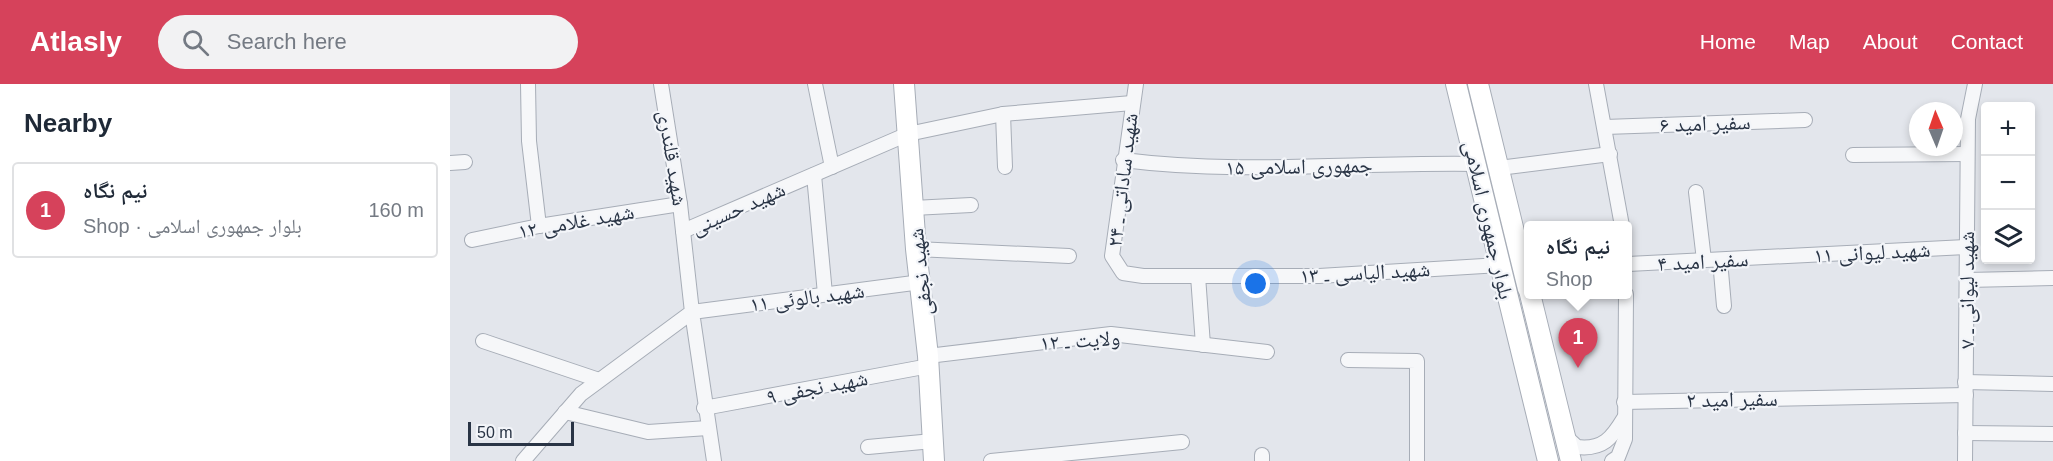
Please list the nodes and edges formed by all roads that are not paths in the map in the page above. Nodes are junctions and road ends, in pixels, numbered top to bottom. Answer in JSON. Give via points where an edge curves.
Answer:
{"nodes":[{"id":1,"x":528,"y":84,"type":"edge"},
{"id":2,"x":661,"y":84,"type":"edge"},
{"id":3,"x":815,"y":84,"type":"edge"},
{"id":4,"x":904,"y":84,"type":"edge"},
{"id":5,"x":1136,"y":84,"type":"edge"},
{"id":6,"x":1456,"y":84,"type":"edge"},
{"id":7,"x":1478,"y":84,"type":"edge"},
{"id":8,"x":1596,"y":84,"type":"edge"},
{"id":9,"x":1975,"y":84,"type":"edge"},
{"id":10,"x":1132,"y":103,"type":"junction"},
{"id":11,"x":1003,"y":114,"type":"junction"},
{"id":12,"x":1805,"y":120,"type":"dead end"},
{"id":13,"x":1605,"y":127,"type":"junction"},
{"id":14,"x":908,"y":134,"type":"junction"},
{"id":15,"x":1610,"y":154,"type":"junction"},
{"id":16,"x":1967,"y":154,"type":"junction"},
{"id":17,"x":1853,"y":155,"type":"dead end"},
{"id":18,"x":1124,"y":160,"type":"junction"},
{"id":19,"x":465,"y":162,"type":"dead end"},
{"id":20,"x":450,"y":163,"type":"edge"},
{"id":21,"x":1476,"y":164,"type":"junction"},
{"id":22,"x":832,"y":166,"type":"junction"},
{"id":23,"x":1005,"y":167,"type":"dead end"},
{"id":24,"x":1499,"y":168,"type":"junction"},
{"id":25,"x":814,"y":175,"type":"junction"},
{"id":26,"x":1696,"y":192,"type":"dead end"},
{"id":27,"x":680,"y":204,"type":"junction"},
{"id":28,"x":971,"y":206,"type":"dead end"},
{"id":29,"x":913,"y":208,"type":"junction"},
{"id":30,"x":1621,"y":221,"type":"edge"},
{"id":31,"x":539,"y":226,"type":"junction"},
{"id":32,"x":683,"y":231,"type":"junction"},
{"id":33,"x":472,"y":240,"type":"dead end"},
{"id":34,"x":1966,"y":247,"type":"junction"},
{"id":35,"x":916,"y":249,"type":"junction"},
{"id":36,"x":1069,"y":256,"type":"dead end"},
{"id":37,"x":1778,"y":257,"type":"joint"},
{"id":38,"x":1720,"y":260,"type":"junction"},
{"id":39,"x":1704,"y":261,"type":"junction"},
{"id":40,"x":1632,"y":264,"type":"edge"},
{"id":41,"x":1500,"y":265,"type":"junction"},
{"id":42,"x":1524,"y":272,"type":"edge"},
{"id":43,"x":1123,"y":273,"type":"joint"},
{"id":44,"x":1198,"y":276,"type":"junction"},
{"id":45,"x":2053,"y":278,"type":"edge"},
{"id":46,"x":1967,"y":280,"type":"junction"},
{"id":47,"x":921,"y":282,"type":"junction"},
{"id":48,"x":825,"y":294,"type":"junction"},
{"id":49,"x":1531,"y":299,"type":"edge"},
{"id":50,"x":1626,"y":299,"type":"edge"},
{"id":51,"x":1724,"y":306,"type":"dead end"},
{"id":52,"x":692,"y":312,"type":"junction"},
{"id":53,"x":483,"y":341,"type":"dead end"},
{"id":54,"x":1203,"y":345,"type":"junction"},
{"id":55,"x":1268,"y":352,"type":"dead end"},
{"id":56,"x":1348,"y":360,"type":"dead end"},
{"id":57,"x":929,"y":361,"type":"junction"},
{"id":58,"x":599,"y":380,"type":"junction"},
{"id":59,"x":1553,"y":382,"type":"junction"},
{"id":60,"x":2053,"y":384,"type":"edge"},
{"id":61,"x":1530,"y":385,"type":"junction"},
{"id":62,"x":1965,"y":388,"type":"junction"},
{"id":63,"x":1624,"y":402,"type":"junction"},
{"id":64,"x":704,"y":408,"type":"junction"},
{"id":65,"x":565,"y":412,"type":"junction"},
{"id":66,"x":1624,"y":418,"type":"junction"},
{"id":67,"x":708,"y":428,"type":"junction"},
{"id":68,"x":1965,"y":432,"type":"junction"},
{"id":69,"x":2053,"y":434,"type":"edge"},
{"id":70,"x":1565,"y":436,"type":"junction"},
{"id":71,"x":933,"y":441,"type":"junction"},
{"id":72,"x":1182,"y":442,"type":"dead end"},
{"id":73,"x":868,"y":447,"type":"dead end"},
{"id":74,"x":523,"y":461,"type":"edge"},
{"id":75,"x":714,"y":461,"type":"edge"},
{"id":76,"x":934,"y":461,"type":"edge"},
{"id":77,"x":991,"y":461,"type":"edge"},
{"id":78,"x":1417,"y":461,"type":"edge"},
{"id":79,"x":1548,"y":461,"type":"edge"},
{"id":80,"x":1571,"y":461,"type":"edge"},
{"id":81,"x":1612,"y":461,"type":"edge"},
{"id":82,"x":1965,"y":461,"type":"edge"}],
"edges":[{"from":1,"to":31,"type":"street","via":[[529,141]]},
{"from":2,"to":27,"type":"street","name":"شهید قلندری"},
{"from":3,"to":22,"type":"street"},
{"from":4,"to":14,"type":"main road","name":"شهید نجفی"},
{"from":5,"to":10,"type":"street","name":"شهید ساداتی ـ ۲۴"},
{"from":6,"to":21,"type":"main road","name":"بلوار جمهوری اسلامی"},
{"from":7,"to":24,"type":"main road","name":"بلوار جمهوری اسلامی"},
{"from":8,"to":13,"type":"street"},
{"from":9,"to":16,"type":"street","name":"شهید لیوانی ـ ۷"},
{"from":10,"to":11,"type":"street","name":"شهید حسینی"},
{"from":10,"to":18,"type":"street","name":"شهید ساداتی ـ ۲۴"},
{"from":11,"to":14,"type":"street","name":"شهید حسینی"},
{"from":11,"to":23,"type":"street"},
{"from":12,"to":13,"type":"street","name":"سفیر امید ۶"},
{"from":13,"to":15,"type":"street"},
{"from":14,"to":22,"type":"street","name":"شهید حسینی"},
{"from":14,"to":29,"type":"main road","name":"شهید نجفی"},
{"from":15,"to":24,"type":"street"},
{"from":15,"to":30,"type":"street"},
{"from":16,"to":17,"type":"street"},
{"from":16,"to":34,"type":"street","name":"شهید لیوانی ـ ۷"},
{"from":18,"to":21,"type":"street","name":"جمهوری اسلامی ۱۵","via":[[1238,169],[1406,162]]},
{"from":18,"to":43,"type":"street","name":"شهید ساداتی ـ ۲۴","via":[[1112,256]]},
{"from":19,"to":20,"type":"street"},
{"from":21,"to":41,"type":"main road","name":"بلوار جمهوری اسلامی"},
{"from":22,"to":25,"type":"street","name":"شهید حسینی"},
{"from":24,"to":42,"type":"main road","name":"بلوار جمهوری اسلامی"},
{"from":25,"to":32,"type":"street","name":"شهید حسینی"},
{"from":25,"to":48,"type":"street"},
{"from":26,"to":39,"type":"street"},
{"from":27,"to":31,"type":"street","name":"شهید غلامی ۱۲"},
{"from":27,"to":32,"type":"street","name":"شهید قلندری"},
{"from":28,"to":29,"type":"street"},
{"from":29,"to":35,"type":"main road","name":"شهید نجفی"},
{"from":31,"to":33,"type":"street","name":"شهید غلامی ۱۲"},
{"from":32,"to":52,"type":"street","name":"شهید حسینی"},
{"from":34,"to":37,"type":"street","name":"شهید لیوانی ۱۱"},
{"from":34,"to":46,"type":"street","name":"شهید لیوانی ـ ۷"},
{"from":35,"to":36,"type":"street"},
{"from":35,"to":47,"type":"main road","name":"شهید نجفی"},
{"from":37,"to":38,"type":"street","name":"سفیر امید ۴"},
{"from":38,"to":39,"type":"street","name":"سفیر امید ۴"},
{"from":38,"to":51,"type":"street"},
{"from":39,"to":40,"type":"street","name":"سفیر امید ۴"},
{"from":41,"to":44,"type":"street","name":"شهید الیاسی ـ ۱۳","via":[[1319,276]]},
{"from":41,"to":61,"type":"main road","name":"بلوار جمهوری اسلامی"},
{"from":43,"to":44,"type":"street","name":"شهید الیاسی ـ ۱۳"},
{"from":44,"to":54,"type":"street"},
{"from":45,"to":46,"type":"street"},
{"from":46,"to":62,"type":"street","name":"شهید لیوانی ـ ۷"},
{"from":47,"to":48,"type":"street","name":"شهید بالوئی ۱۱"},
{"from":47,"to":57,"type":"main road","name":"شهید نجفی"},
{"from":48,"to":52,"type":"street","name":"شهید بالوئی ۱۱"},
{"from":49,"to":59,"type":"main road","name":"بلوار جمهوری اسلامی"},
{"from":50,"to":63,"type":"street"},
{"from":52,"to":58,"type":"street"},
{"from":52,"to":64,"type":"street","name":"شهید حسینی"},
{"from":53,"to":58,"type":"street"},
{"from":54,"to":55,"type":"street","name":"ولایت ـ ۱۲"},
{"from":54,"to":57,"type":"street","name":"ولایت ـ ۱۲","via":[[1111,334]]},
{"from":56,"to":78,"type":"street","via":[[1417,361]]},
{"from":57,"to":64,"type":"street","name":"شهید نجفی ۹"},
{"from":57,"to":71,"type":"main road","name":"شهید نجفی"},
{"from":58,"to":65,"type":"street"},
{"from":59,"to":61,"type":"main road"},
{"from":59,"to":70,"type":"main road","name":"بلوار جمهوری اسلامی"},
{"from":60,"to":62,"type":"street","name":"سفیر امید ۲"},
{"from":61,"to":79,"type":"main road","name":"بلوار جمهوری اسلامی"},
{"from":62,"to":63,"type":"street","name":"سفیر امید ۲"},
{"from":62,"to":68,"type":"street","name":"شهید لیوانی ـ ۷"},
{"from":63,"to":66,"type":"street"},
{"from":64,"to":67,"type":"street","name":"شهید حسینی"},
{"from":65,"to":67,"type":"street","via":[[648,432]]},
{"from":65,"to":74,"type":"street"},
{"from":66,"to":70,"type":"street","via":[[1602,446],[1577,447]]},
{"from":66,"to":81,"type":"street","via":[[1625,439]]},
{"from":67,"to":75,"type":"street","name":"شهید حسینی"},
{"from":68,"to":69,"type":"street"},
{"from":68,"to":82,"type":"street","name":"شهید لیوانی ـ ۷"},
{"from":70,"to":80,"type":"main road","name":"بلوار جمهوری اسلامی"},
{"from":71,"to":73,"type":"street"},
{"from":71,"to":76,"type":"main road","name":"شهید نجفی"},
{"from":72,"to":77,"type":"street"}]}
